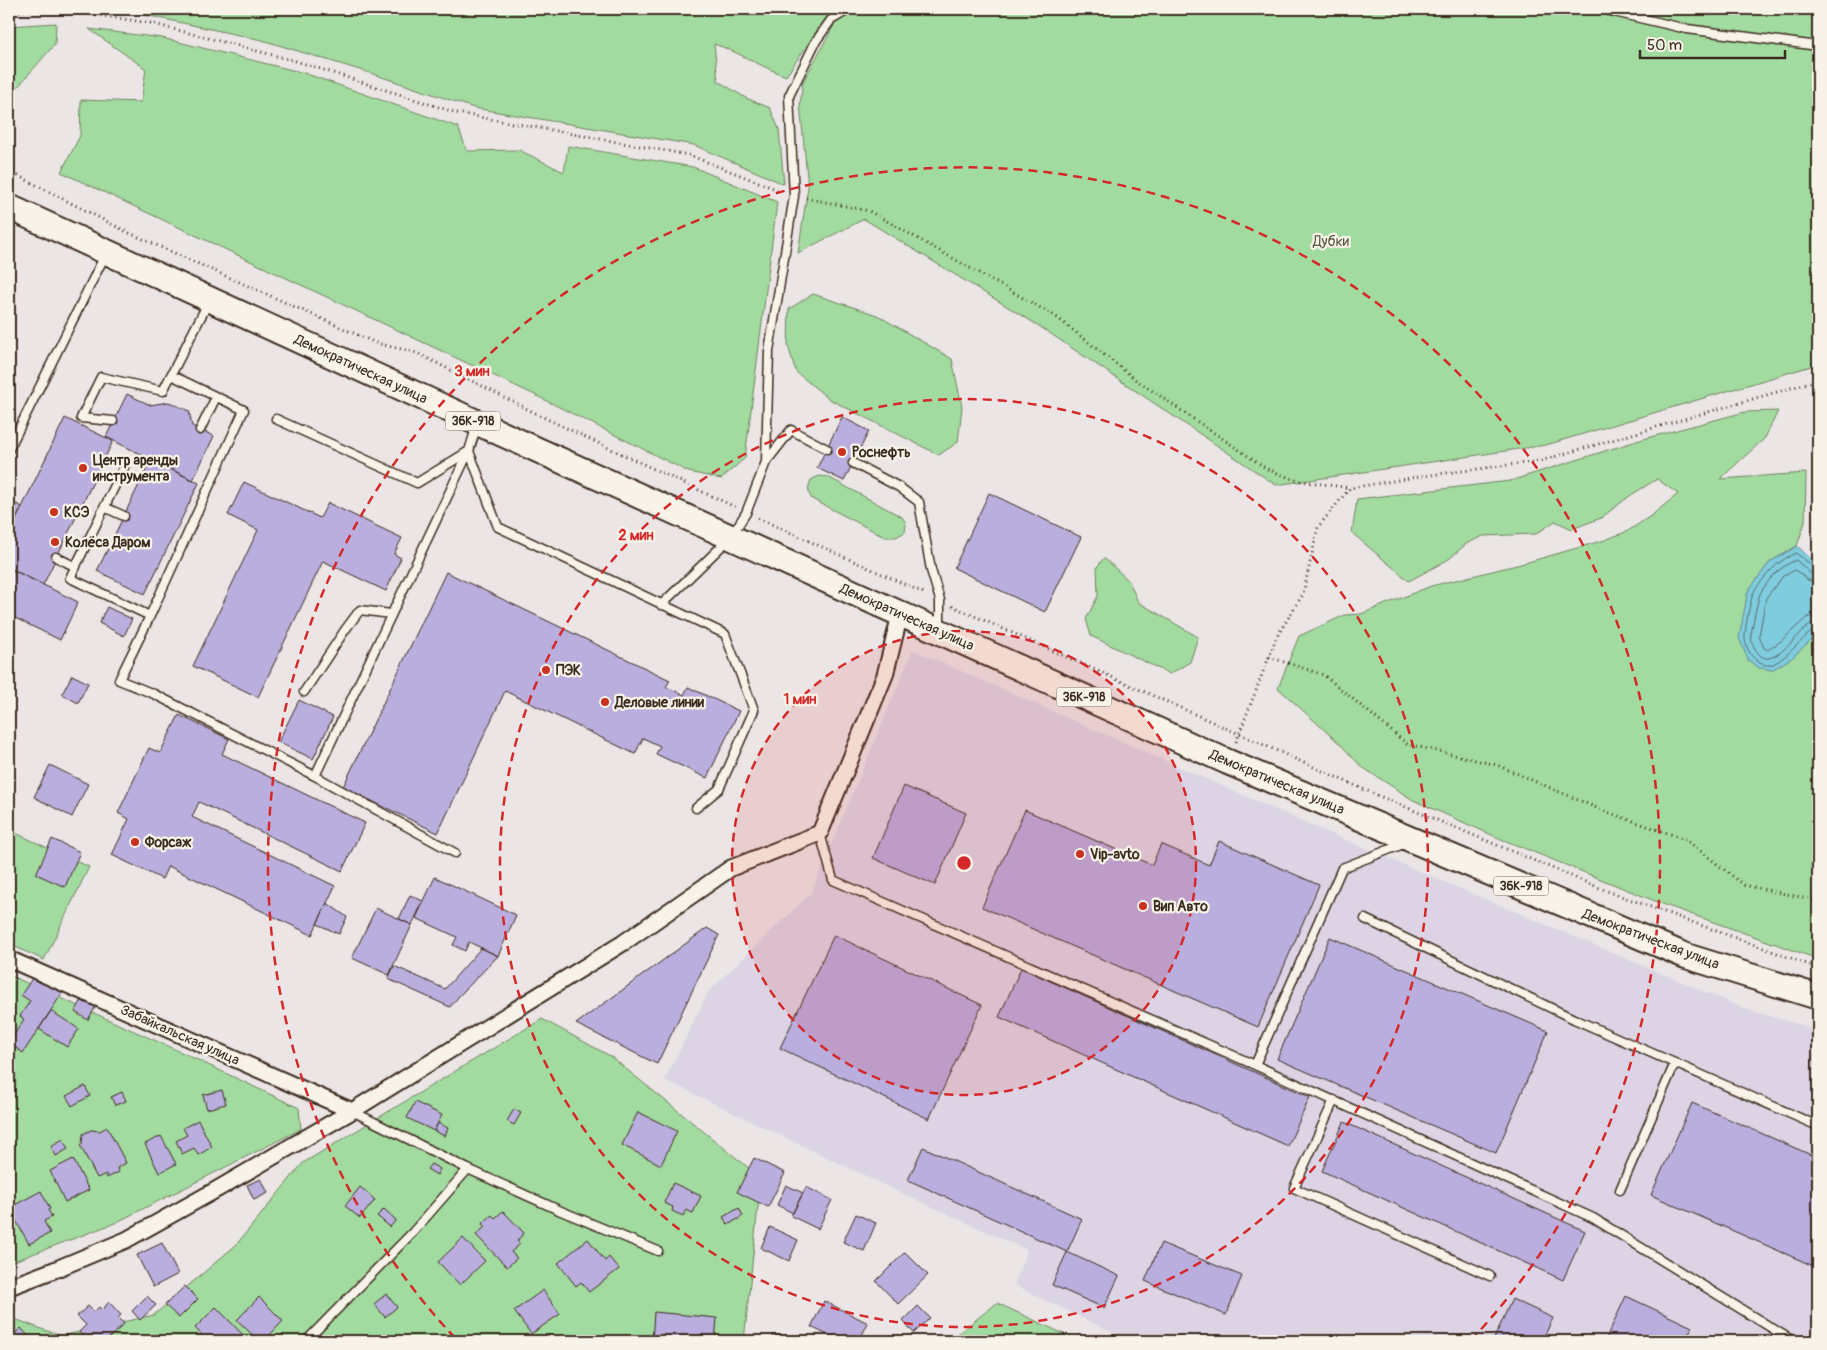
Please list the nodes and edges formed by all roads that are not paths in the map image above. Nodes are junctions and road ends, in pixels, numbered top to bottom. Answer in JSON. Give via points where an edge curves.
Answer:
{"nodes":[{"id":1,"x":850,"y":9,"type":"edge"},
{"id":2,"x":1601,"y":9,"type":"edge"},
{"id":3,"x":1818,"y":46,"type":"edge"},
{"id":4,"x":9,"y":207,"type":"edge"},
{"id":5,"x":106,"y":251,"type":"junction"},
{"id":6,"x":210,"y":299,"type":"junction"},
{"id":7,"x":171,"y":375,"type":"junction"},
{"id":8,"x":216,"y":397,"type":"junction"},
{"id":9,"x":276,"y":418,"type":"dead end"},
{"id":10,"x":113,"y":421,"type":"dead end"},
{"id":11,"x":478,"y":423,"type":"junction"},
{"id":12,"x":200,"y":430,"type":"dead end"},
{"id":13,"x":9,"y":449,"type":"edge"},
{"id":14,"x":827,"y":449,"type":"dead end"},
{"id":15,"x":468,"y":451,"type":"junction"},
{"id":16,"x":766,"y":462,"type":"junction"},
{"id":17,"x":854,"y":463,"type":"dead end"},
{"id":18,"x":124,"y":467,"type":"dead end"},
{"id":19,"x":104,"y":507,"type":"junction"},
{"id":20,"x":124,"y":516,"type":"dead end"},
{"id":21,"x":730,"y":538,"type":"junction"},
{"id":22,"x":56,"y":557,"type":"dead end"},
{"id":23,"x":76,"y":567,"type":"junction"},
{"id":24,"x":661,"y":605,"type":"junction"},
{"id":25,"x":391,"y":614,"type":"junction"},
{"id":26,"x":900,"y":615,"type":"junction"},
{"id":27,"x":150,"y":616,"type":"junction"},
{"id":28,"x":940,"y":632,"type":"junction"},
{"id":29,"x":304,"y":692,"type":"dead end"},
{"id":30,"x":315,"y":776,"type":"junction"},
{"id":31,"x":696,"y":808,"type":"dead end"},
{"id":32,"x":820,"y":833,"type":"junction"},
{"id":33,"x":1411,"y":840,"type":"junction"},
{"id":34,"x":455,"y":853,"type":"dead end"},
{"id":35,"x":1365,"y":919,"type":"dead end"},
{"id":36,"x":9,"y":959,"type":"edge"},
{"id":37,"x":1818,"y":997,"type":"edge"},
{"id":38,"x":1675,"y":1063,"type":"junction"},
{"id":39,"x":1255,"y":1064,"type":"junction"},
{"id":40,"x":1334,"y":1100,"type":"junction"},
{"id":41,"x":352,"y":1111,"type":"junction"},
{"id":42,"x":1818,"y":1126,"type":"edge"},
{"id":43,"x":468,"y":1169,"type":"junction"},
{"id":44,"x":1620,"y":1190,"type":"dead end"},
{"id":45,"x":658,"y":1250,"type":"dead end"},
{"id":46,"x":1490,"y":1276,"type":"dead end"},
{"id":47,"x":9,"y":1287,"type":"edge"},
{"id":48,"x":306,"y":1341,"type":"edge"},
{"id":49,"x":1793,"y":1341,"type":"edge"}],
"edges":[{"from":1,"to":16,"type":"lane","via":[[831,20],[816,41],[789,96],[794,196],[768,351]]},
{"from":2,"to":3,"type":"lane","via":[[1687,29]]},
{"from":4,"to":5,"type":"main road","name":"Демократическая улица","number":"36К-918"},
{"from":5,"to":6,"type":"main road","name":"Демократическая улица","number":"36К-918"},
{"from":5,"to":13,"type":"lane"},
{"from":6,"to":7,"type":"lane"},
{"from":6,"to":11,"type":"main road","name":"Демократическая улица","number":"36К-918"},
{"from":7,"to":8,"type":"lane"},
{"from":7,"to":10,"type":"lane","via":[[163,391],[101,377],[81,418]]},
{"from":8,"to":12,"type":"lane"},
{"from":8,"to":27,"type":"lane","via":[[244,410]]},
{"from":9,"to":15,"type":"lane","via":[[417,483]]},
{"from":11,"to":15,"type":"lane"},
{"from":11,"to":21,"type":"main road","name":"Демократическая улица","number":"36К-918"},
{"from":14,"to":16,"type":"lane","via":[[791,430]]},
{"from":15,"to":24,"type":"lane","via":[[498,527]]},
{"from":15,"to":25,"type":"lane"},
{"from":16,"to":21,"type":"lane","via":[[746,513]]},
{"from":17,"to":28,"type":"lane","via":[[899,487],[919,502],[931,570],[940,600]]},
{"from":18,"to":19,"type":"lane"},
{"from":19,"to":20,"type":"lane"},
{"from":19,"to":23,"type":"lane"},
{"from":21,"to":24,"type":"lane"},
{"from":21,"to":26,"type":"main road","name":"Демократическая улица","number":"36К-918"},
{"from":22,"to":23,"type":"lane"},
{"from":23,"to":27,"type":"lane","via":[[70,578]]},
{"from":24,"to":31,"type":"lane","via":[[725,634],[754,710],[719,789]]},
{"from":25,"to":29,"type":"lane","via":[[360,610]]},
{"from":25,"to":30,"type":"lane"},
{"from":26,"to":28,"type":"main road","name":"Демократическая улица","number":"36К-918"},
{"from":26,"to":32,"type":"street","via":[[885,675]]},
{"from":27,"to":30,"type":"lane","via":[[119,680],[154,694]]},
{"from":28,"to":33,"type":"main road","name":"Демократическая улица","number":"36К-918","via":[[1228,762]]},
{"from":30,"to":34,"type":"lane"},
{"from":32,"to":39,"type":"lane","via":[[834,880]]},
{"from":32,"to":41,"type":"street","via":[[731,868],[623,943]]},
{"from":33,"to":37,"type":"main road","name":"Демократическая улица","number":"36К-918","via":[[1686,956]]},
{"from":33,"to":39,"type":"lane","via":[[1342,868]]},
{"from":35,"to":38,"type":"lane","via":[[1574,1019]]},
{"from":36,"to":41,"type":"street","name":"Забайкальская улица"},
{"from":38,"to":42,"type":"lane"},
{"from":38,"to":44,"type":"lane"},
{"from":39,"to":40,"type":"lane"},
{"from":40,"to":46,"type":"lane","via":[[1294,1188]]},
{"from":40,"to":49,"type":"lane","via":[[1593,1218]]},
{"from":41,"to":43,"type":"lane"},
{"from":41,"to":47,"type":"street","via":[[126,1240]]},
{"from":43,"to":45,"type":"lane"},
{"from":43,"to":48,"type":"lane","via":[[413,1232]]}]}
